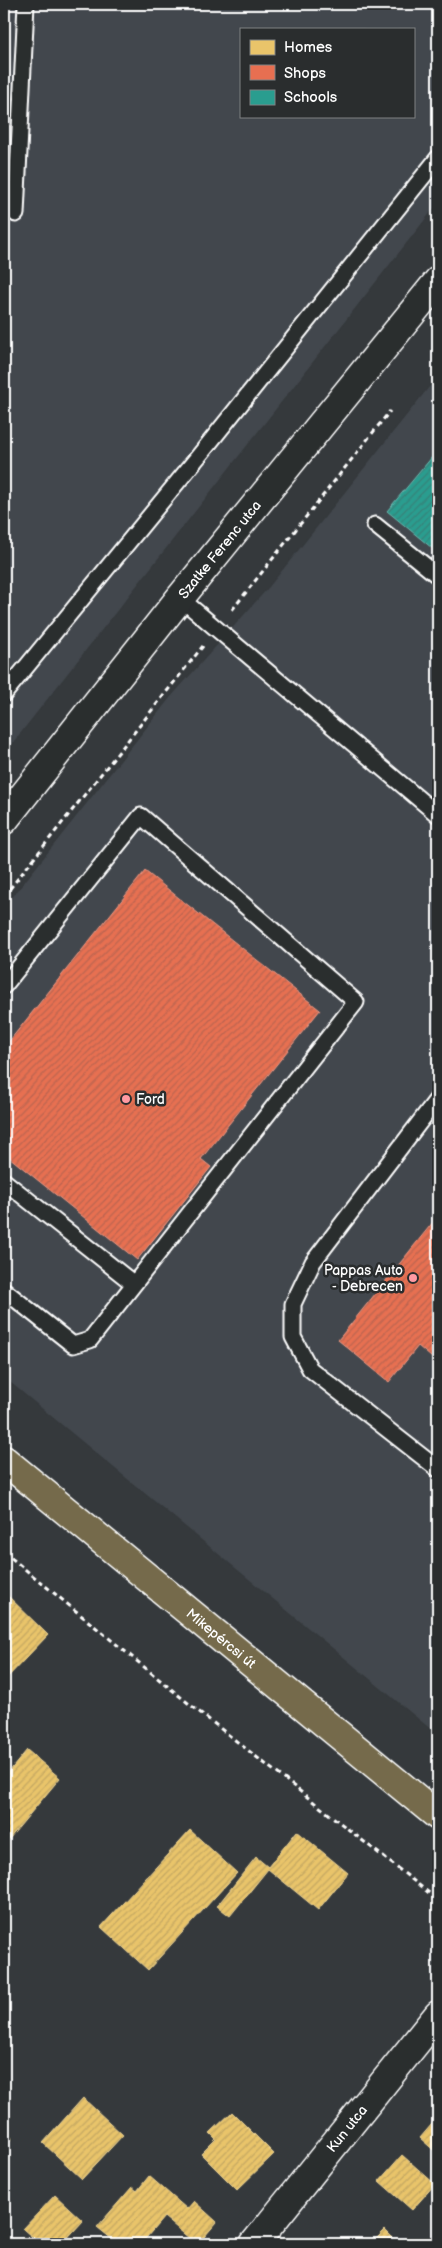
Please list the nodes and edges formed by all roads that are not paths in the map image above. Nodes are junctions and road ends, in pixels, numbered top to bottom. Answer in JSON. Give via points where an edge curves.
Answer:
{"nodes":[{"id":1,"x":26,"y":4,"type":"edge"},
{"id":2,"x":438,"y":158,"type":"edge"},
{"id":3,"x":16,"y":214,"type":"dead end"},
{"id":4,"x":438,"y":281,"type":"edge"},
{"id":5,"x":375,"y":525,"type":"dead end"},
{"id":6,"x":438,"y":576,"type":"edge"},
{"id":7,"x":180,"y":598,"type":"junction"},
{"id":8,"x":4,"y":694,"type":"edge"},
{"id":9,"x":438,"y":815,"type":"edge"},
{"id":10,"x":4,"y":820,"type":"edge"},
{"id":11,"x":4,"y":986,"type":"edge"},
{"id":12,"x":438,"y":1098,"type":"edge"},
{"id":13,"x":4,"y":1181,"type":"edge"},
{"id":14,"x":134,"y":1284,"type":"junction"},
{"id":15,"x":4,"y":1290,"type":"edge"},
{"id":16,"x":4,"y":1460,"type":"edge"},
{"id":17,"x":438,"y":1469,"type":"edge"},
{"id":18,"x":438,"y":1816,"type":"edge"},
{"id":19,"x":438,"y":2015,"type":"edge"},
{"id":20,"x":254,"y":2244,"type":"edge"}],
"edges":[{"from":1,"to":3,"type":"lane"},
{"from":2,"to":8,"type":"lane"},
{"from":4,"to":7,"type":"street","name":"Szatke Ferenc utca"},
{"from":5,"to":6,"type":"lane"},
{"from":7,"to":9,"type":"lane"},
{"from":7,"to":10,"type":"street","name":"Szatke Ferenc utca"},
{"from":11,"to":14,"type":"lane","via":[[141,816],[356,1002]]},
{"from":12,"to":17,"type":"lane","via":[[313,1262],[293,1304],[293,1337],[310,1369]]},
{"from":13,"to":14,"type":"lane"},
{"from":14,"to":15,"type":"lane","via":[[90,1340],[73,1345]]},
{"from":16,"to":18,"type":"main road","name":"Mikepércsi út"},
{"from":19,"to":20,"type":"street","name":"Kun utca"}]}
